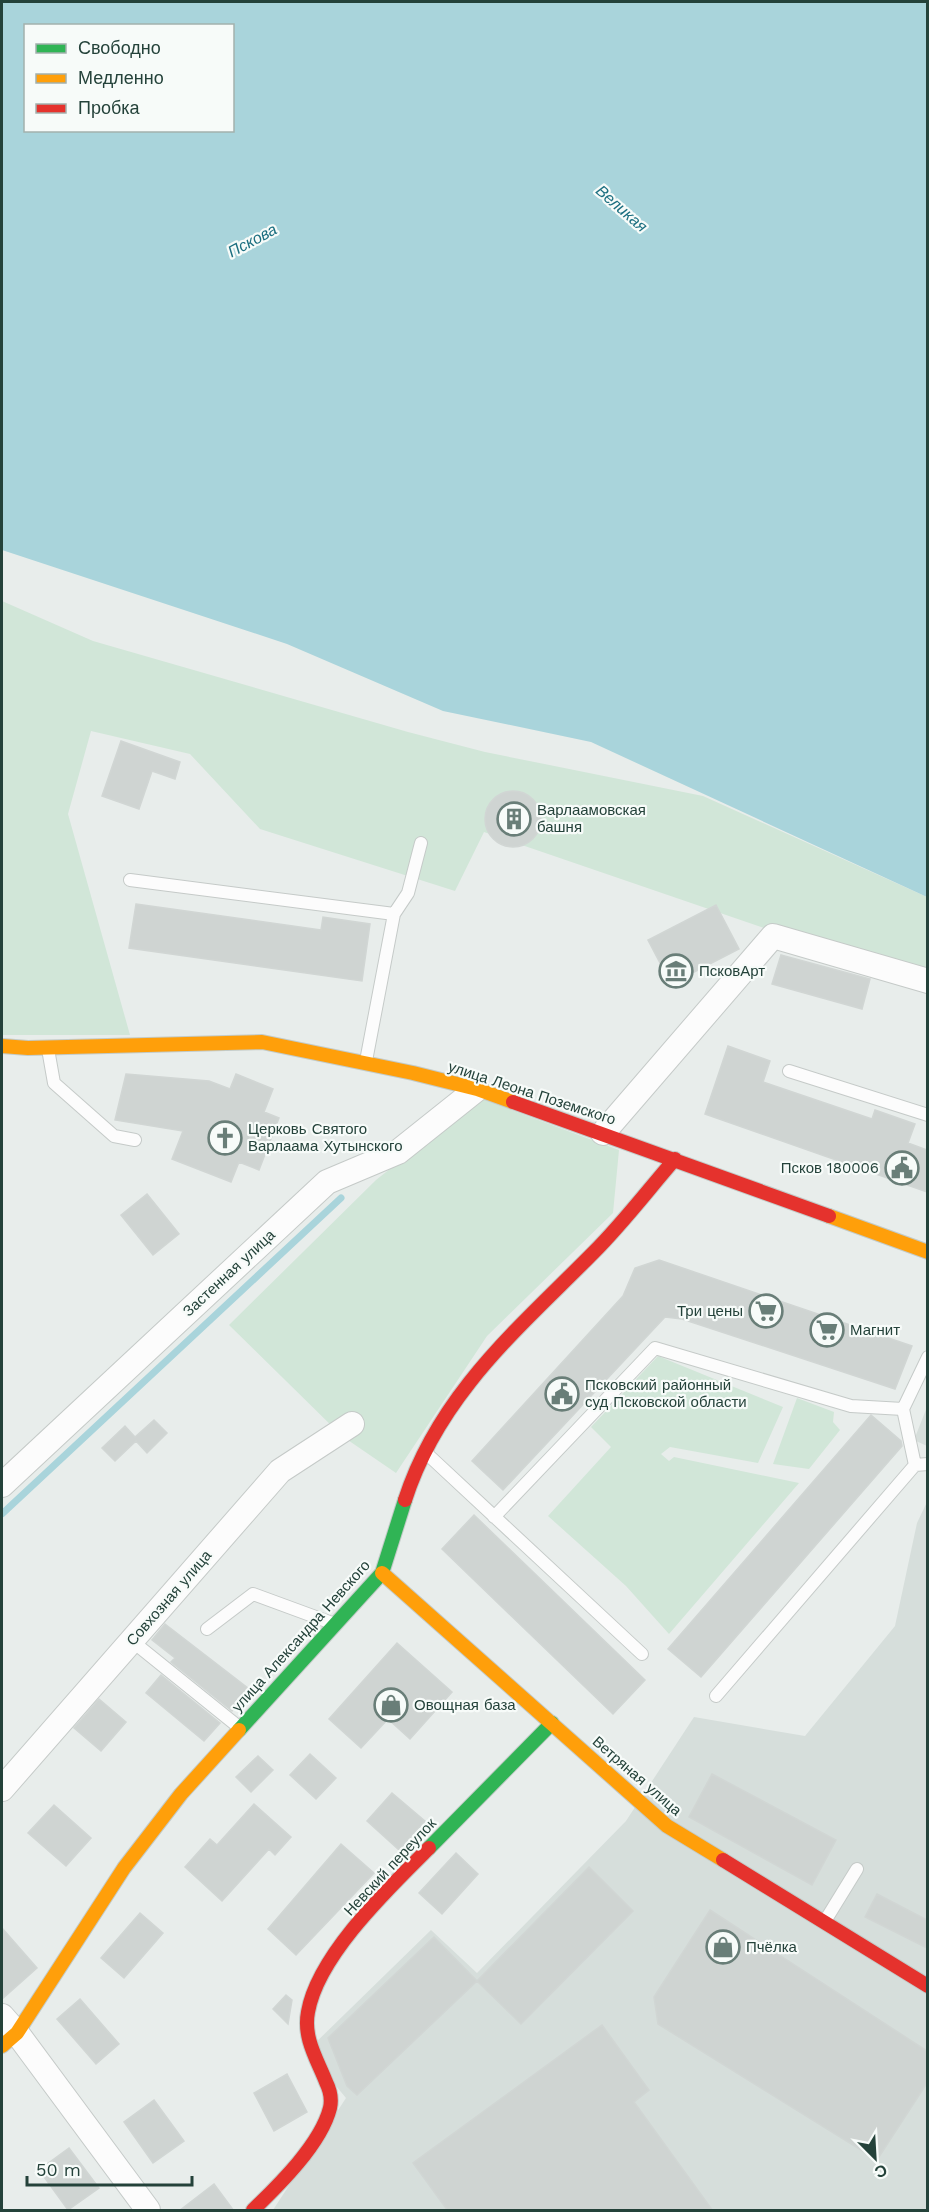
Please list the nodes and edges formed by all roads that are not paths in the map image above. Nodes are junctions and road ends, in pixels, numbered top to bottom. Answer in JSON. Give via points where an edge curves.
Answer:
{"nodes":[{"id":1,"x":421,"y":843,"type":"dead end"},
{"id":2,"x":130,"y":880,"type":"dead end"},
{"id":3,"x":394,"y":914,"type":"junction"},
{"id":4,"x":927,"y":981,"type":"edge"},
{"id":5,"x":2,"y":1046,"type":"edge"},
{"id":6,"x":48,"y":1048,"type":"junction"},
{"id":7,"x":366,"y":1063,"type":"junction"},
{"id":8,"x":789,"y":1071,"type":"dead end"},
{"id":9,"x":477,"y":1089,"type":"junction"},
{"id":10,"x":927,"y":1115,"type":"edge"},
{"id":11,"x":603,"y":1134,"type":"junction"},
{"id":12,"x":135,"y":1140,"type":"dead end"},
{"id":13,"x":675,"y":1159,"type":"junction"},
{"id":14,"x":927,"y":1252,"type":"edge"},
{"id":15,"x":927,"y":1357,"type":"edge"},
{"id":16,"x":903,"y":1409,"type":"junction"},
{"id":17,"x":352,"y":1424,"type":"dead end"},
{"id":18,"x":424,"y":1452,"type":"junction"},
{"id":19,"x":921,"y":1465,"type":"edge"},
{"id":20,"x":2,"y":1485,"type":"edge"},
{"id":21,"x":494,"y":1516,"type":"junction"},
{"id":22,"x":382,"y":1573,"type":"junction"},
{"id":23,"x":336,"y":1624,"type":"junction"},
{"id":24,"x":207,"y":1629,"type":"dead end"},
{"id":25,"x":132,"y":1641,"type":"junction"},
{"id":26,"x":642,"y":1654,"type":"dead end"},
{"id":27,"x":716,"y":1696,"type":"dead end"},
{"id":28,"x":552,"y":1723,"type":"junction"},
{"id":29,"x":241,"y":1728,"type":"junction"},
{"id":30,"x":2,"y":1789,"type":"edge"},
{"id":31,"x":857,"y":1869,"type":"dead end"},
{"id":32,"x":825,"y":1922,"type":"junction"},
{"id":33,"x":927,"y":1986,"type":"edge"},
{"id":34,"x":7,"y":2032,"type":"edge"},
{"id":35,"x":148,"y":2211,"type":"edge"},
{"id":36,"x":253,"y":2211,"type":"edge"}],
"edges":[{"from":1,"to":3,"type":"lane","via":[[408,893]]},
{"from":2,"to":3,"type":"lane"},
{"from":3,"to":7,"type":"lane"},
{"from":4,"to":11,"type":"street","via":[[773,936]]},
{"from":5,"to":6,"type":"street","name":"улица Леона Поземского"},
{"from":6,"to":7,"type":"street","name":"улица Леона Поземского","via":[[262,1042]]},
{"from":6,"to":12,"type":"lane","via":[[54,1083],[114,1136]]},
{"from":7,"to":9,"type":"street","name":"улица Леона Поземского"},
{"from":8,"to":10,"type":"lane"},
{"from":9,"to":11,"type":"street","name":"улица Леона Поземского"},
{"from":9,"to":20,"type":"street","name":"Застенная улица","via":[[398,1152],[327,1182]]},
{"from":11,"to":13,"type":"street","name":"улица Леона Поземского"},
{"from":13,"to":14,"type":"street","name":"улица Леона Поземского"},
{"from":13,"to":18,"type":"street","name":"улица Александра Невского","via":[[596,1250],[502,1343],[439,1422]]},
{"from":15,"to":16,"type":"lane"},
{"from":16,"to":19,"type":"lane"},
{"from":16,"to":21,"type":"lane","via":[[851,1406],[655,1348]]},
{"from":17,"to":25,"type":"street","name":"Совхозная улица","via":[[280,1471]]},
{"from":18,"to":21,"type":"lane"},
{"from":18,"to":22,"type":"street","name":"улица Александра Невского"},
{"from":19,"to":27,"type":"lane"},
{"from":21,"to":26,"type":"lane"},
{"from":22,"to":23,"type":"street","name":"улица Александра Невского"},
{"from":22,"to":28,"type":"street","name":"Ветряная улица"},
{"from":23,"to":24,"type":"lane","via":[[253,1594]]},
{"from":23,"to":29,"type":"street","name":"улица Александра Невского"},
{"from":25,"to":29,"type":"lane"},
{"from":25,"to":30,"type":"street","name":"Совхозная улица"},
{"from":28,"to":32,"type":"street","name":"Ветряная улица","via":[[667,1826]]},
{"from":28,"to":36,"type":"street","name":"Невский переулок","via":[[374,1904],[330,1962],[312,1998],[305,2023],[310,2049],[331,2097],[329,2114],[320,2131]]},
{"from":29,"to":34,"type":"street","name":"улица Александра Невского","via":[[181,1794],[124,1868]]},
{"from":31,"to":32,"type":"lane"},
{"from":32,"to":33,"type":"street","name":"Ветряная улица"},
{"from":34,"to":35,"type":"street"}]}
